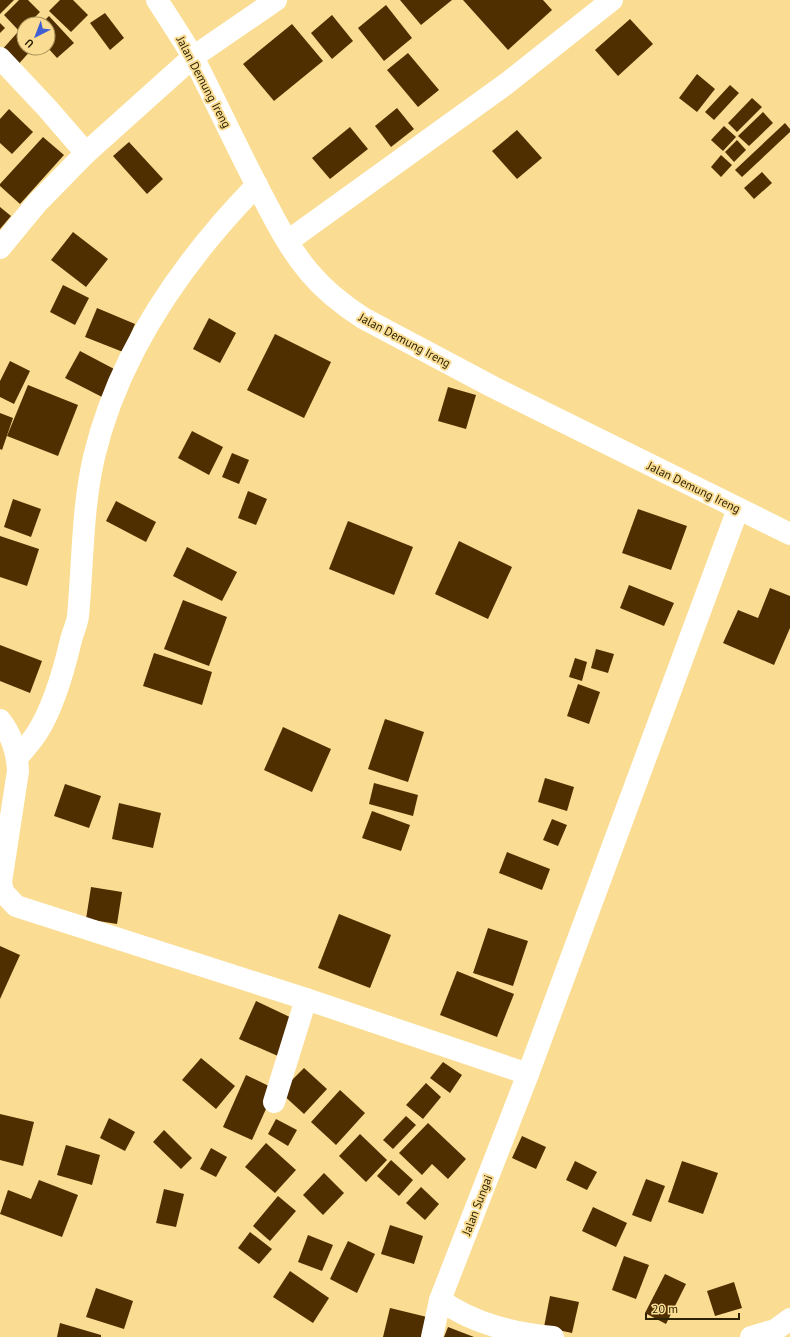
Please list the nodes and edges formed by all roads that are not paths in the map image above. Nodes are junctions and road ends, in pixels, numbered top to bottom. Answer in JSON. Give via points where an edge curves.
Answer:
{"nodes":[{"id":1,"x":156,"y":0,"type":"edge"},
{"id":2,"x":276,"y":0,"type":"edge"},
{"id":3,"x":612,"y":0,"type":"edge"},
{"id":4,"x":193,"y":57,"type":"junction"},
{"id":5,"x":0,"y":58,"type":"edge"},
{"id":6,"x":86,"y":153,"type":"junction"},
{"id":7,"x":257,"y":185,"type":"junction"},
{"id":8,"x":288,"y":242,"type":"junction"},
{"id":9,"x":0,"y":248,"type":"edge"},
{"id":10,"x":738,"y":509,"type":"junction"},
{"id":11,"x":790,"y":534,"type":"edge"},
{"id":12,"x":0,"y":720,"type":"edge"},
{"id":13,"x":17,"y":758,"type":"junction"},
{"id":14,"x":306,"y":999,"type":"junction"},
{"id":15,"x":528,"y":1074,"type":"junction"},
{"id":16,"x":274,"y":1102,"type":"dead end"},
{"id":17,"x":440,"y":1300,"type":"junction"},
{"id":18,"x":790,"y":1318,"type":"edge"},
{"id":19,"x":432,"y":1337,"type":"edge"},
{"id":20,"x":553,"y":1337,"type":"edge"},
{"id":21,"x":751,"y":1337,"type":"edge"}],
"edges":[{"from":1,"to":4,"type":"street","name":"Jalan Demung Ireng"},
{"from":2,"to":4,"type":"street"},
{"from":3,"to":8,"type":"street","via":[[506,84]]},
{"from":4,"to":6,"type":"street"},
{"from":4,"to":7,"type":"street","name":"Jalan Demung Ireng"},
{"from":5,"to":6,"type":"street"},
{"from":6,"to":9,"type":"street","via":[[37,203]]},
{"from":7,"to":8,"type":"street","name":"Jalan Demung Ireng"},
{"from":7,"to":13,"type":"street","via":[[209,237],[165,298],[139,341],[116,390],[94,457],[86,512],[77,617],[65,665],[45,718],[37,733]]},
{"from":8,"to":10,"type":"street","name":"Jalan Demung Ireng","via":[[321,284],[363,318],[493,387]]},
{"from":10,"to":11,"type":"street","name":"Jalan Demung Ireng"},
{"from":10,"to":15,"type":"street","name":"Jalan Sungai"},
{"from":12,"to":13,"type":"street","via":[[14,745]]},
{"from":13,"to":14,"type":"street","via":[[18,771],[1,882],[3,892],[16,906]]},
{"from":14,"to":15,"type":"street"},
{"from":14,"to":16,"type":"street"},
{"from":15,"to":17,"type":"street","name":"Jalan Sungai"},
{"from":17,"to":19,"type":"street","name":"Jalan Sungai"},
{"from":17,"to":20,"type":"street","via":[[464,1314],[501,1328]]},
{"from":18,"to":21,"type":"street","via":[[776,1330]]}]}
